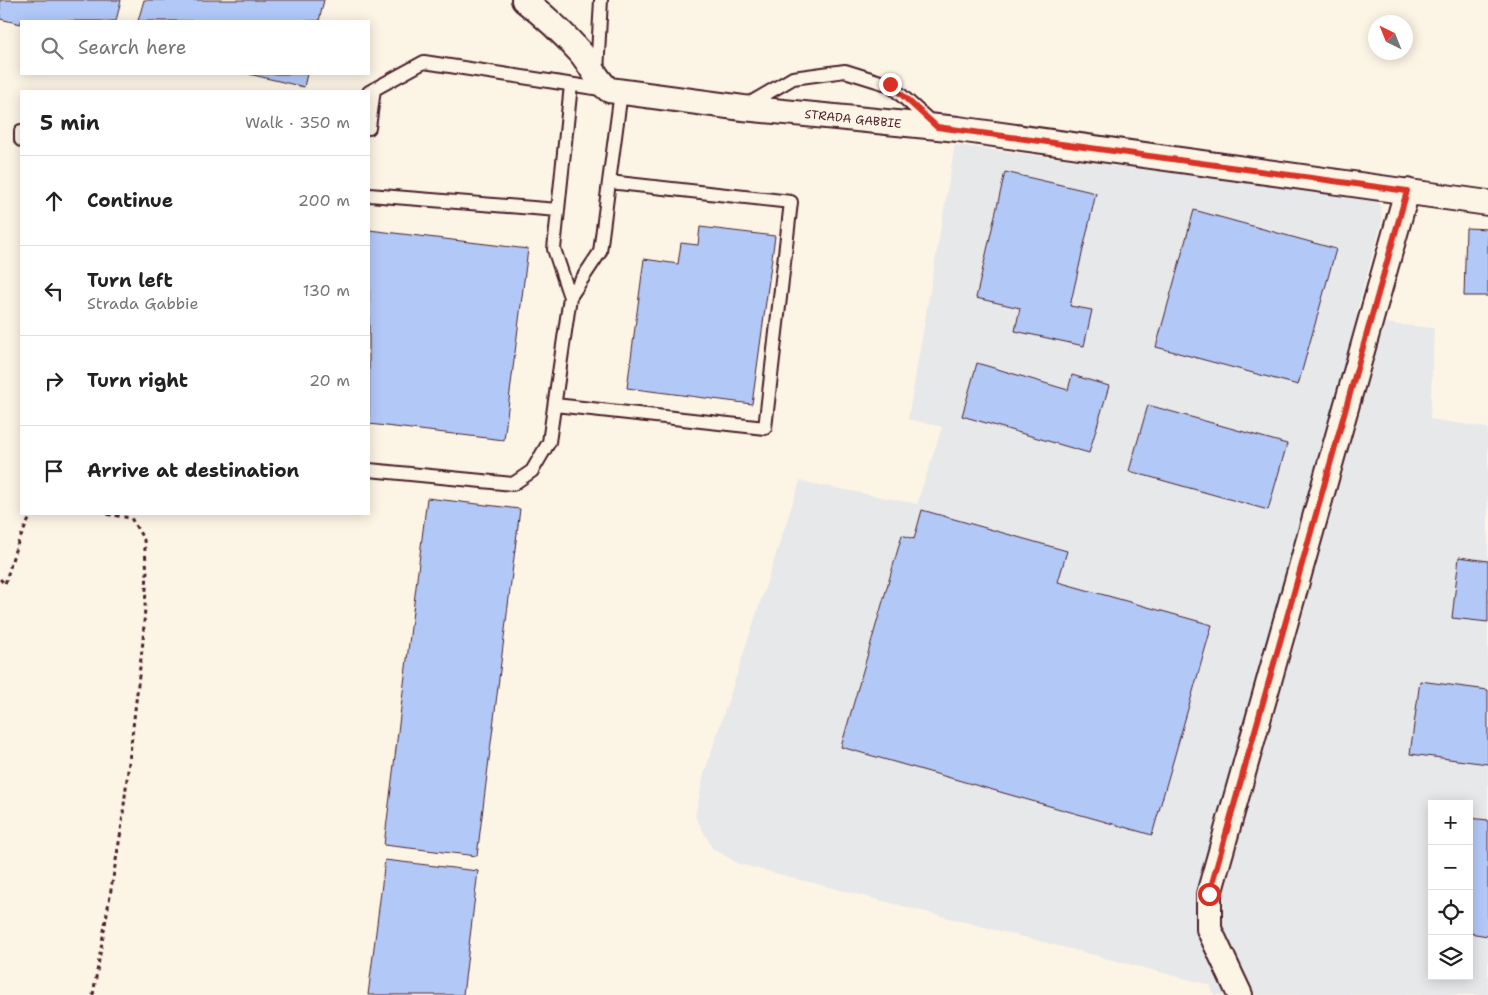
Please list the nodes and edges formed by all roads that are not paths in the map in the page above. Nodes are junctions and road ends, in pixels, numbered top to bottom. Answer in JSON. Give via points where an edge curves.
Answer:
{"nodes":[{"id":1,"x":524,"y":0,"type":"edge"},
{"id":2,"x":601,"y":0,"type":"edge"},
{"id":3,"x":571,"y":85,"type":"junction"},
{"id":4,"x":609,"y":86,"type":"junction"},
{"id":5,"x":372,"y":91,"type":"edge"},
{"id":6,"x":743,"y":108,"type":"junction"},
{"id":7,"x":370,"y":116,"type":"edge"},
{"id":8,"x":937,"y":127,"type":"junction"},
{"id":9,"x":609,"y":182,"type":"junction"},
{"id":10,"x":1407,"y":191,"type":"junction"},
{"id":11,"x":370,"y":194,"type":"edge"},
{"id":12,"x":1488,"y":203,"type":"edge"},
{"id":13,"x":558,"y":210,"type":"junction"},
{"id":14,"x":570,"y":297,"type":"junction"},
{"id":15,"x":555,"y":405,"type":"junction"},
{"id":16,"x":370,"y":470,"type":"edge"},
{"id":17,"x":1240,"y":995,"type":"edge"}],
"edges":[{"from":1,"to":4,"type":"street","via":[[551,22]]},
{"from":2,"to":4,"type":"lane"},
{"from":3,"to":4,"type":"lane"},
{"from":3,"to":5,"type":"lane","via":[[424,62]]},
{"from":3,"to":13,"type":"lane"},
{"from":4,"to":6,"type":"street","name":"STRADA GABBIE"},
{"from":4,"to":9,"type":"lane"},
{"from":5,"to":7,"type":"lane"},
{"from":6,"to":8,"type":"street","name":"STRADA GABBIE"},
{"from":6,"to":8,"type":"lane","via":[[793,78],[845,71],[890,84]]},
{"from":8,"to":10,"type":"street","name":"STRADA GABBIE"},
{"from":9,"to":14,"type":"lane","via":[[600,252]]},
{"from":9,"to":15,"type":"lane","via":[[791,202],[765,428]]},
{"from":10,"to":12,"type":"street","name":"STRADA GABBIE"},
{"from":10,"to":17,"type":"street","via":[[1209,894],[1209,928]]},
{"from":11,"to":13,"type":"lane"},
{"from":13,"to":14,"type":"lane","via":[[554,248]]},
{"from":14,"to":15,"type":"lane"},
{"from":15,"to":16,"type":"lane","via":[[549,442],[532,471],[513,484]]}]}
